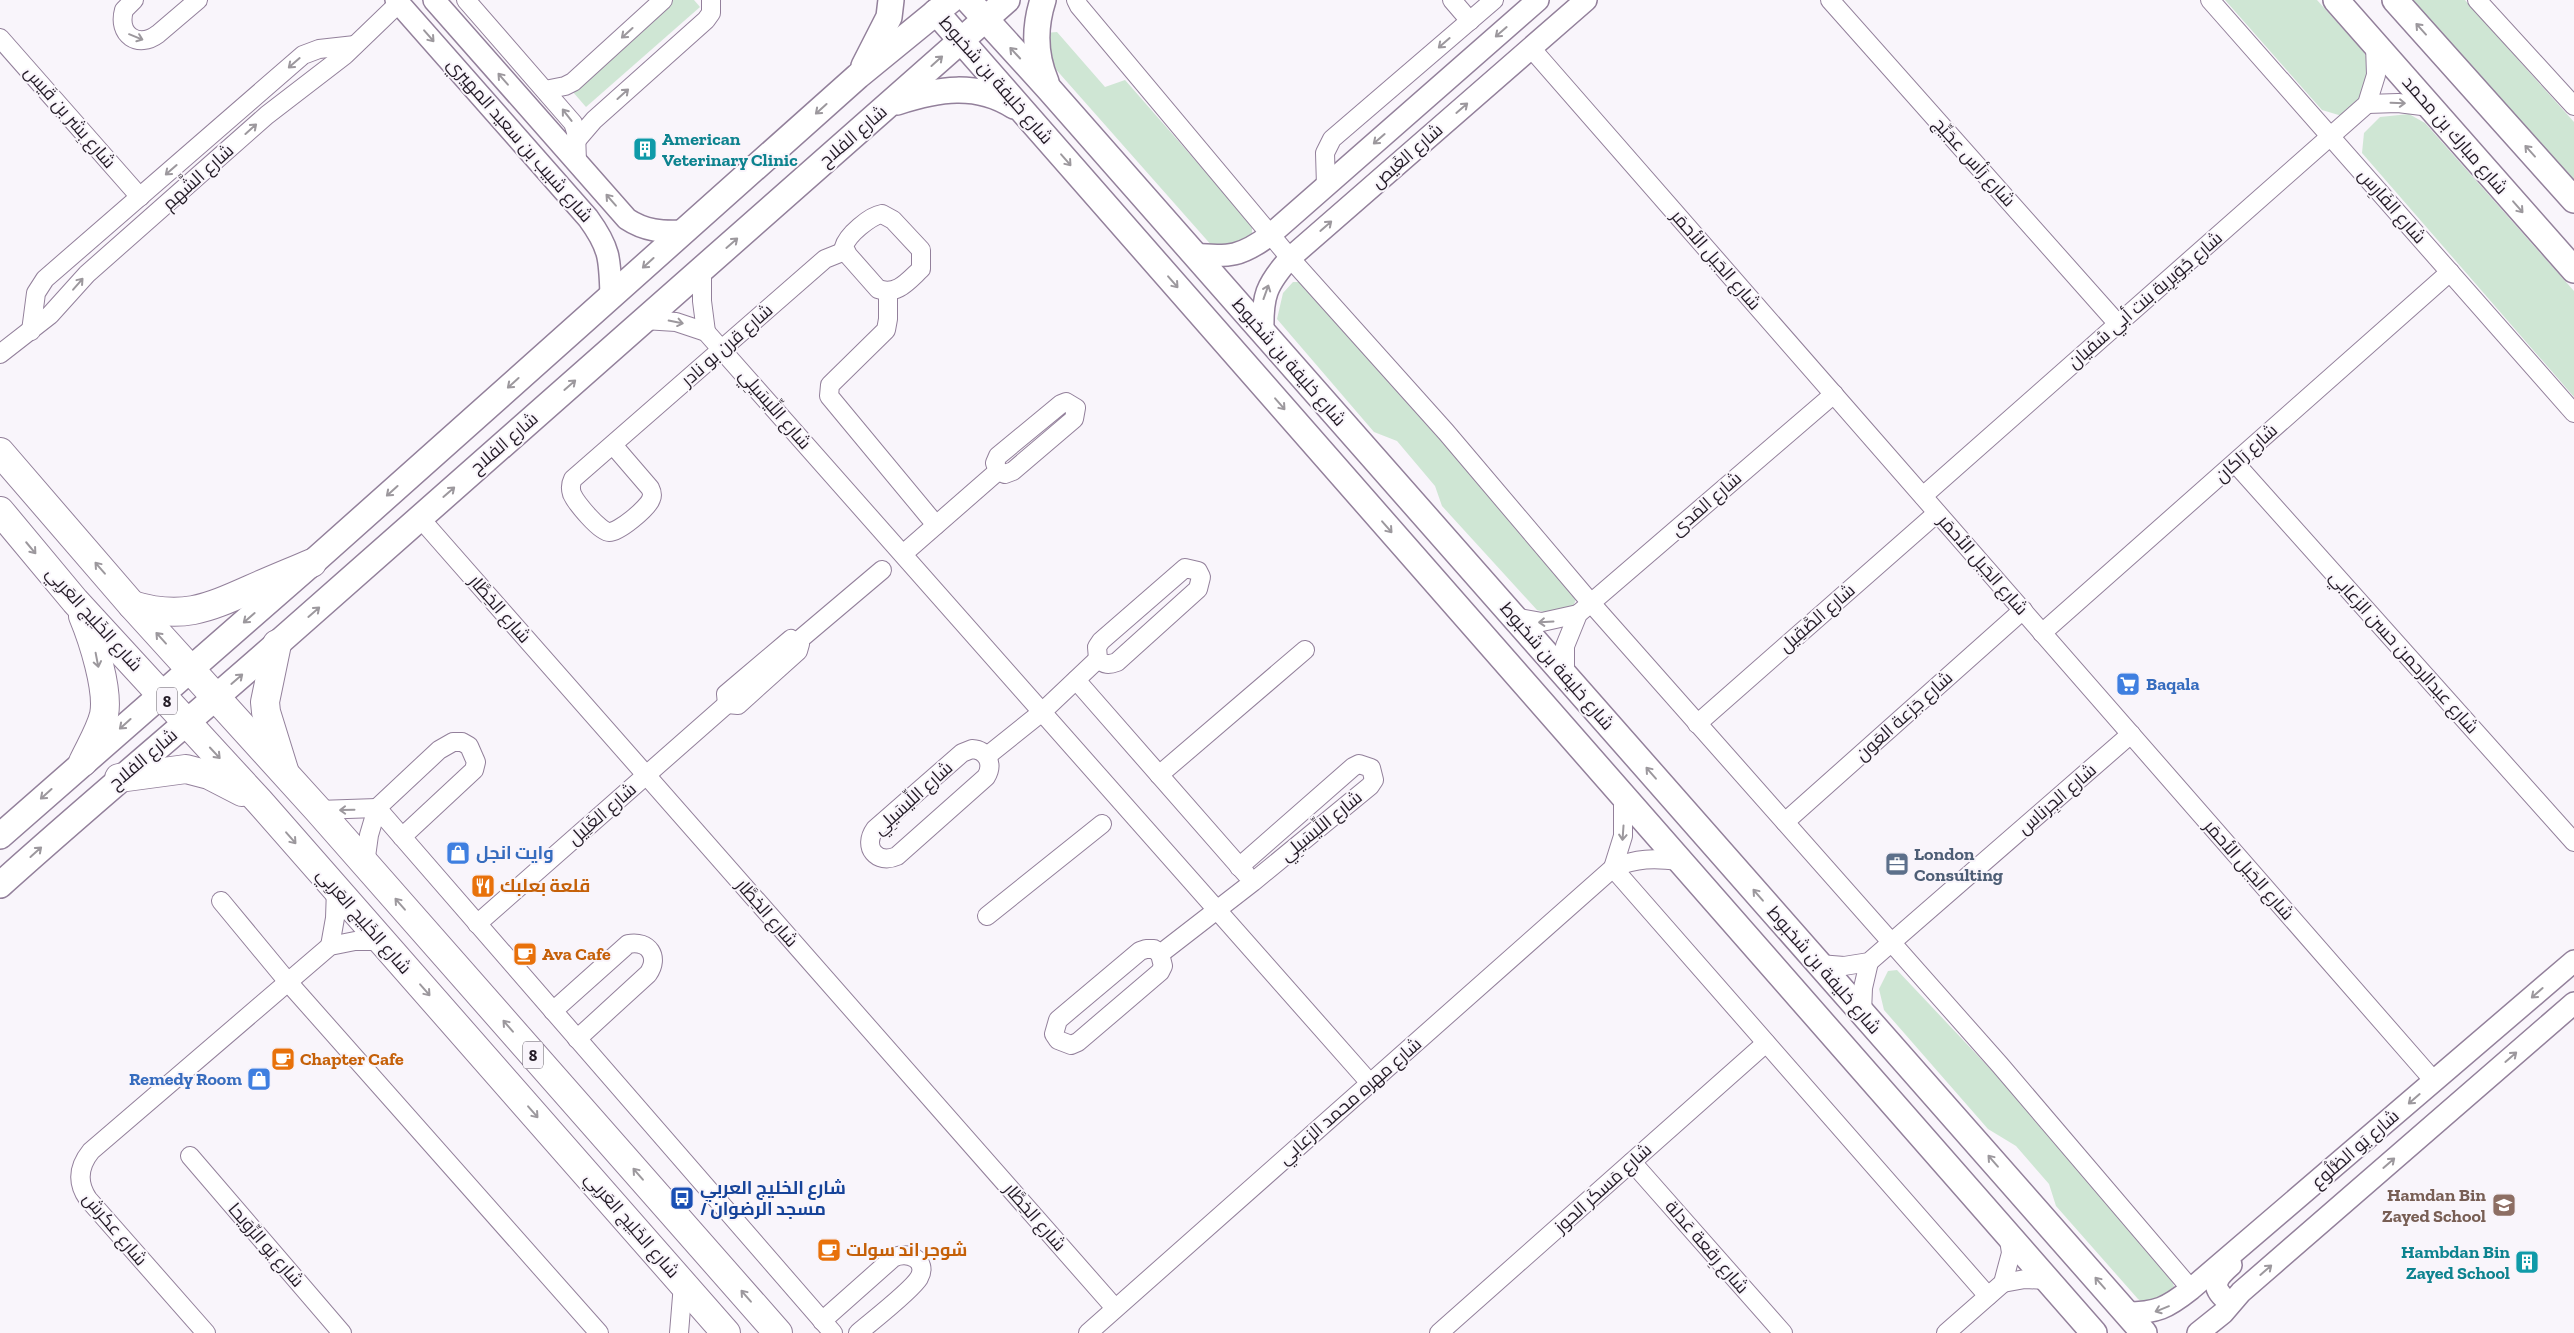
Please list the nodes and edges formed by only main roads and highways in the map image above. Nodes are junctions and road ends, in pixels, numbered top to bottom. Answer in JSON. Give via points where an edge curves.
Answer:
{"nodes":[{"id":1,"x":891,"y":0,"type":"edge"},
{"id":2,"x":968,"y":0,"type":"edge"},
{"id":3,"x":1007,"y":0,"type":"edge"},
{"id":4,"x":1043,"y":0,"type":"edge"},
{"id":5,"x":2336,"y":0,"type":"edge"},
{"id":6,"x":2395,"y":0,"type":"edge"},
{"id":7,"x":937,"y":4,"type":"edge"},
{"id":8,"x":984,"y":19,"type":"junction"},
{"id":9,"x":960,"y":41,"type":"junction"},
{"id":10,"x":858,"y":76,"type":"junction"},
{"id":11,"x":1049,"y":89,"type":"junction"},
{"id":12,"x":888,"y":105,"type":"junction"},
{"id":13,"x":1022,"y":110,"type":"junction"},
{"id":14,"x":2574,"y":200,"type":"edge"},
{"id":15,"x":2574,"y":270,"type":"edge"},
{"id":16,"x":0,"y":452,"type":"edge"},
{"id":17,"x":0,"y":511,"type":"edge"},
{"id":18,"x":312,"y":563,"type":"junction"},
{"id":19,"x":76,"y":601,"type":"junction"},
{"id":20,"x":132,"y":605,"type":"junction"},
{"id":21,"x":277,"y":644,"type":"junction"},
{"id":22,"x":189,"y":669,"type":"junction"},
{"id":23,"x":160,"y":694,"type":"junction"},
{"id":24,"x":215,"y":698,"type":"junction"},
{"id":25,"x":187,"y":723,"type":"junction"},
{"id":26,"x":83,"y":762,"type":"junction"},
{"id":27,"x":120,"y":778,"type":"junction"},
{"id":28,"x":287,"y":779,"type":"junction"},
{"id":29,"x":259,"y":801,"type":"junction"},
{"id":30,"x":0,"y":836,"type":"edge"},
{"id":31,"x":0,"y":885,"type":"edge"},
{"id":32,"x":726,"y":1333,"type":"edge"},
{"id":33,"x":778,"y":1333,"type":"edge"},
{"id":34,"x":2094,"y":1333,"type":"edge"},
{"id":35,"x":2144,"y":1333,"type":"edge"}],
"edges":[{"from":1,"to":10,"type":"main road","via":[[890,17]]},
{"from":2,"to":8,"type":"main road","name":"شارع خليفة بن شخبوط"},
{"from":3,"to":8,"type":"main road","name":"شارع الفلاح"},
{"from":4,"to":11,"type":"main road","via":[[1035,32],[1040,68]]},
{"from":5,"to":15,"type":"main road","name":"شارع مبارك بن محمد","one_way":true},
{"from":14,"to":6,"type":"main road","one_way":true},
{"from":7,"to":9,"type":"main road","name":"شارع خليفة بن شخبوط"},
{"from":7,"to":10,"type":"main road","name":"شارع الفلاح"},
{"from":8,"to":9,"type":"main road","name":"شارع الفلاح"},
{"from":11,"to":8,"type":"main road","name":"شارع خليفة بن شخبوط","one_way":true},
{"from":12,"to":9,"type":"main road","name":"شارع الفلاح","one_way":true},
{"from":9,"to":13,"type":"main road","name":"شارع خليفة بن شخبوط"},
{"from":10,"to":18,"type":"main road","name":"شارع الفلاح","one_way":true},
{"from":35,"to":11,"type":"main road","name":"شارع خليفة بن شخبوط","one_way":true},
{"from":12,"to":13,"type":"main road","via":[[938,91],[969,90],[988,93]]},
{"from":21,"to":12,"type":"main road","name":"شارع الفلاح","one_way":true},
{"from":13,"to":34,"type":"main road","name":"شارع خليفة بن شخبوط","one_way":true},
{"from":20,"to":16,"type":"highway","number":"8","one_way":true},
{"from":17,"to":19,"type":"highway","name":"شارع الخَلِيج العَربِي","number":"8","one_way":true},
{"from":18,"to":20,"type":"highway","via":[[214,606],[194,611],[166,613]]},
{"from":18,"to":22,"type":"main road","name":"شارع الفلاح","one_way":true},
{"from":19,"to":23,"type":"highway","name":"شارع الخَلِيج العَربِي","number":"8"},
{"from":19,"to":26,"type":"highway","one_way":true,"via":[[95,648],[105,704],[102,722]]},
{"from":22,"to":20,"type":"highway","number":"8","one_way":true},
{"from":24,"to":21,"type":"main road","name":"شارع الفلاح","one_way":true},
{"from":21,"to":28,"type":"highway","via":[[267,685],[266,712]]},
{"from":22,"to":23,"type":"main road","name":"شارع الفلاح"},
{"from":22,"to":24,"type":"highway","number":"8"},
{"from":23,"to":25,"type":"highway","name":"شارع الخَلِيج العَربِي","number":"8"},
{"from":23,"to":26,"type":"main road","name":"شارع الفلاح","one_way":true},
{"from":24,"to":25,"type":"main road","name":"شارع الفلاح"},
{"from":24,"to":28,"type":"highway","number":"8"},
{"from":25,"to":27,"type":"main road","name":"شارع الفلاح"},
{"from":25,"to":29,"type":"highway","name":"شارع الخَلِيج العَربِي","number":"8","one_way":true},
{"from":26,"to":30,"type":"main road","name":"شارع الفلاح","one_way":true},
{"from":27,"to":29,"type":"highway","via":[[177,769],[194,770]]},
{"from":31,"to":27,"type":"main road","name":"شارع الفلاح","one_way":true},
{"from":33,"to":28,"type":"highway","number":"8","one_way":true,"via":[[318,810]]},
{"from":29,"to":32,"type":"highway","name":"شارع الخَلِيج العَربِي","number":"8","one_way":true}]}
